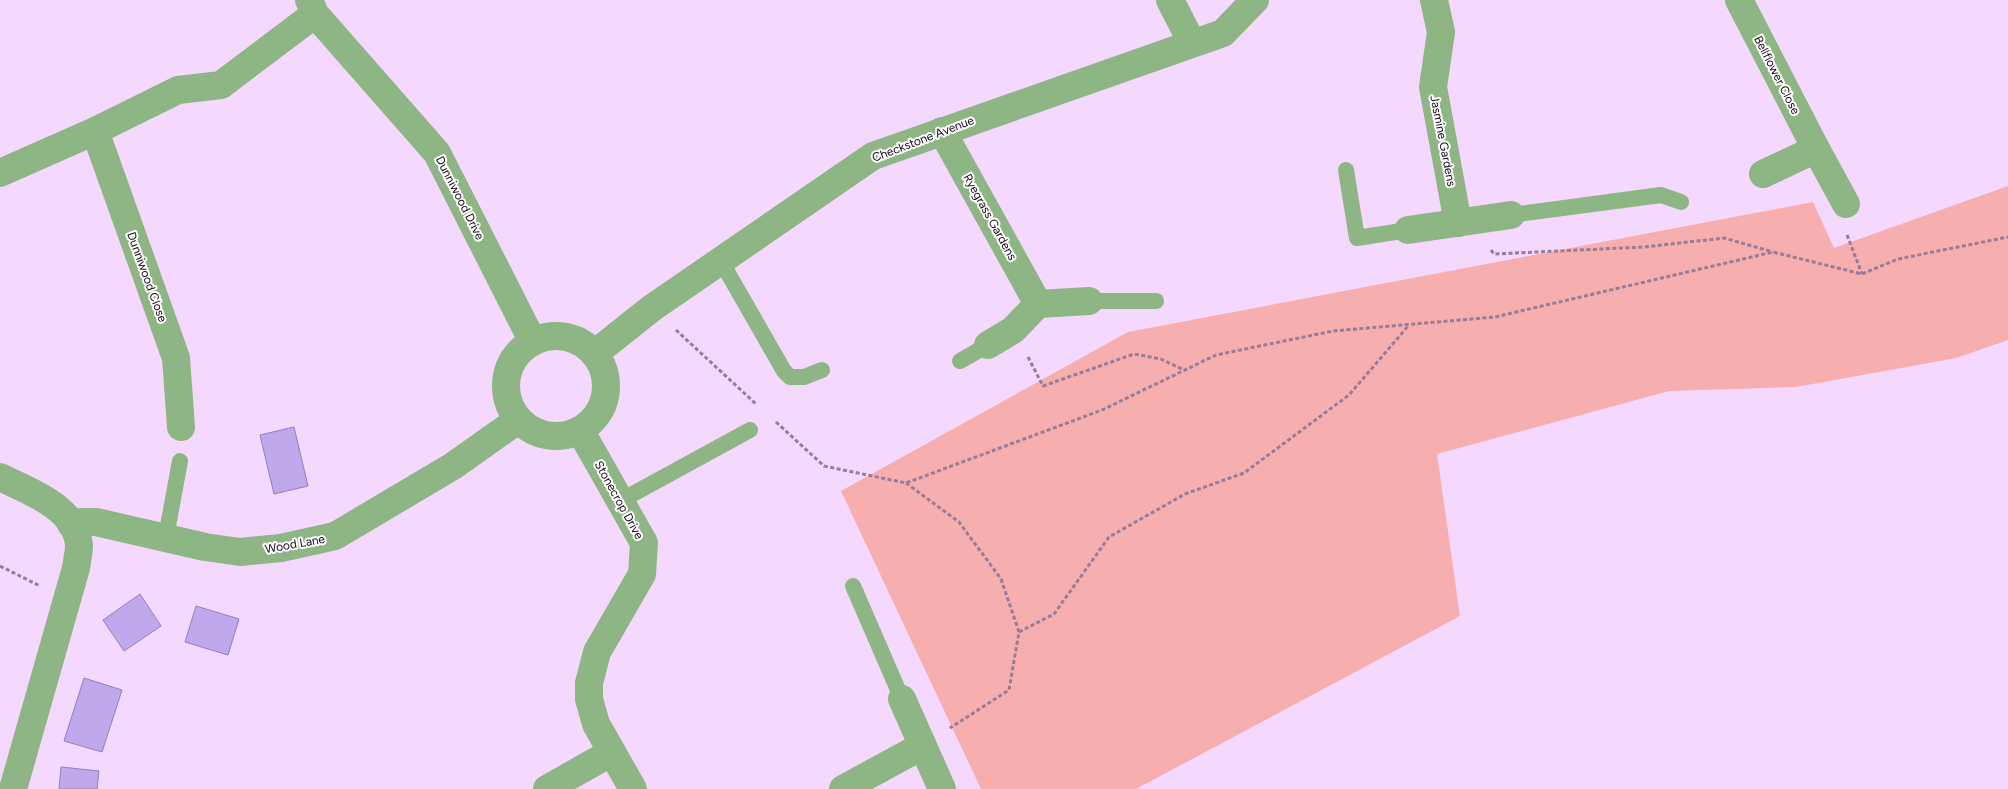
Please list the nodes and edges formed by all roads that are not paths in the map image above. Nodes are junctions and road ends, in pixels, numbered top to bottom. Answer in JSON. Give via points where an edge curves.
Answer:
{"nodes":[{"id":1,"x":1170,"y":0,"type":"edge"},
{"id":2,"x":1255,"y":0,"type":"edge"},
{"id":3,"x":1434,"y":0,"type":"edge"},
{"id":4,"x":1739,"y":0,"type":"edge"},
{"id":5,"x":312,"y":7,"type":"edge"},
{"id":6,"x":1192,"y":44,"type":"junction"},
{"id":7,"x":95,"y":131,"type":"junction"},
{"id":8,"x":942,"y":131,"type":"junction"},
{"id":9,"x":1816,"y":149,"type":"junction"},
{"id":10,"x":1346,"y":170,"type":"dead end"},
{"id":11,"x":0,"y":173,"type":"edge"},
{"id":12,"x":1763,"y":174,"type":"dead end"},
{"id":13,"x":1681,"y":202,"type":"dead end"},
{"id":14,"x":1846,"y":204,"type":"road end"},
{"id":15,"x":1511,"y":215,"type":"joint"},
{"id":16,"x":1465,"y":222,"type":"junction"},
{"id":17,"x":1408,"y":230,"type":"joint"},
{"id":18,"x":721,"y":260,"type":"junction"},
{"id":19,"x":1089,"y":301,"type":"joint"},
{"id":20,"x":1156,"y":301,"type":"dead end"},
{"id":21,"x":1038,"y":304,"type":"junction"},
{"id":22,"x":533,"y":342,"type":"junction"},
{"id":23,"x":988,"y":344,"type":"joint"},
{"id":24,"x":594,"y":354,"type":"junction"},
{"id":25,"x":960,"y":360,"type":"dead end"},
{"id":26,"x":822,"y":370,"type":"dead end"},
{"id":27,"x":518,"y":420,"type":"junction"},
{"id":28,"x":181,"y":427,"type":"dead end"},
{"id":29,"x":580,"y":430,"type":"junction"},
{"id":30,"x":750,"y":430,"type":"dead end"},
{"id":31,"x":180,"y":460,"type":"dead end"},
{"id":32,"x":0,"y":477,"type":"edge"},
{"id":33,"x":620,"y":501,"type":"junction"},
{"id":34,"x":72,"y":524,"type":"junction"},
{"id":35,"x":166,"y":537,"type":"junction"},
{"id":36,"x":853,"y":586,"type":"dead end"},
{"id":37,"x":902,"y":699,"type":"joint"},
{"id":38,"x":922,"y":746,"type":"junction"},
{"id":39,"x":612,"y":752,"type":"junction"},
{"id":40,"x":13,"y":789,"type":"edge"},
{"id":41,"x":547,"y":789,"type":"edge"},
{"id":42,"x":633,"y":789,"type":"edge"},
{"id":43,"x":843,"y":789,"type":"edge"},
{"id":44,"x":942,"y":789,"type":"edge"}],
"edges":[{"from":1,"to":6,"type":"street"},
{"from":2,"to":6,"type":"street","name":"Checkstone Avenue","via":[[1222,33]]},
{"from":3,"to":16,"type":"street","name":"Jasmine Gardens","via":[[1441,32],[1433,87]]},
{"from":4,"to":9,"type":"street","name":"Bellflower Close"},
{"from":5,"to":7,"type":"street","via":[[221,85],[178,90]]},
{"from":5,"to":22,"type":"street","name":"Dunniwood Drive","via":[[437,152]]},
{"from":6,"to":8,"type":"street","name":"Checkstone Avenue"},
{"from":7,"to":11,"type":"street"},
{"from":7,"to":28,"type":"street","name":"Dunniwood Close","via":[[176,358]]},
{"from":8,"to":18,"type":"street","name":"Checkstone Avenue","via":[[873,156]]},
{"from":8,"to":21,"type":"street","name":"Ryegrass Gardens"},
{"from":9,"to":12,"type":"street"},
{"from":9,"to":14,"type":"street","name":"Bellflower Close"},
{"from":10,"to":17,"type":"lane","via":[[1357,238]]},
{"from":13,"to":15,"type":"lane","via":[[1661,195]]},
{"from":15,"to":16,"type":"street"},
{"from":16,"to":17,"type":"street"},
{"from":18,"to":24,"type":"street","name":"Checkstone Avenue"},
{"from":18,"to":26,"type":"lane","via":[[784,371],[790,377],[804,377]]},
{"from":19,"to":20,"type":"lane"},
{"from":19,"to":21,"type":"street"},
{"from":21,"to":23,"type":"street","via":[[1013,330]]},
{"from":22,"to":24,"type":"street","via":[[549,336],[565,337],[581,343]]},
{"from":22,"to":27,"type":"street","via":[[519,352],[506,376],[506,393]]},
{"from":23,"to":25,"type":"lane"},
{"from":24,"to":29,"type":"street","via":[[603,370],[606,388],[602,406]]},
{"from":27,"to":29,"type":"street","via":[[546,435],[564,436]]},
{"from":27,"to":35,"type":"street","name":"Wood Lane","via":[[453,466],[335,536],[281,548],[240,552]]},
{"from":29,"to":33,"type":"street","name":"Stonecrop Drive"},
{"from":30,"to":33,"type":"lane"},
{"from":31,"to":35,"type":"lane"},
{"from":32,"to":34,"type":"street","via":[[60,510]]},
{"from":33,"to":39,"type":"street","name":"Stonecrop Drive","via":[[644,543],[642,574],[597,652],[589,683],[589,699],[596,724]]},
{"from":34,"to":35,"type":"street","name":"Wood Lane","via":[[96,522]]},
{"from":34,"to":40,"type":"street","via":[[79,544],[76,568]]},
{"from":36,"to":37,"type":"lane"},
{"from":37,"to":38,"type":"street"},
{"from":38,"to":43,"type":"street"},
{"from":38,"to":44,"type":"street"},
{"from":39,"to":41,"type":"street"},
{"from":39,"to":42,"type":"street","name":"Stonecrop Drive"}]}
